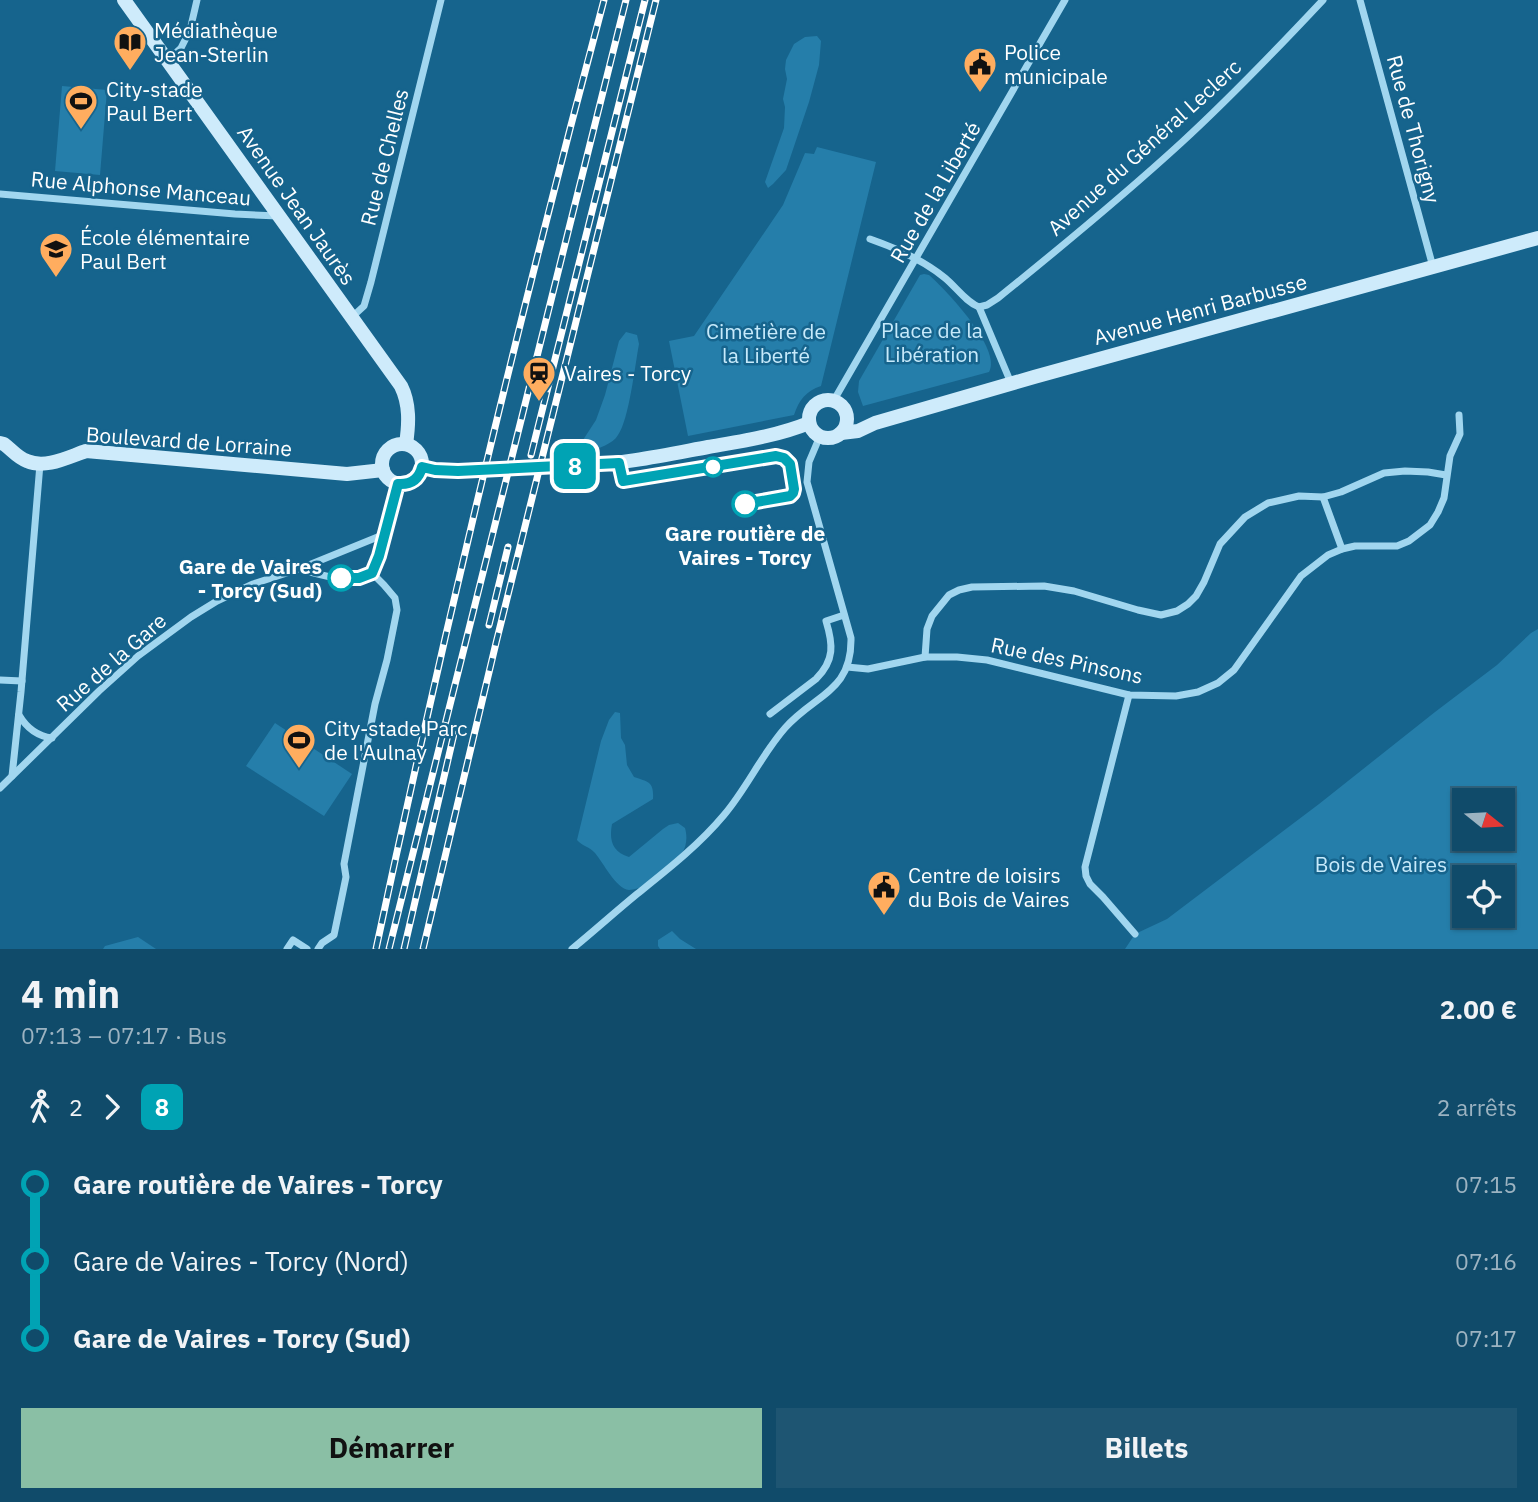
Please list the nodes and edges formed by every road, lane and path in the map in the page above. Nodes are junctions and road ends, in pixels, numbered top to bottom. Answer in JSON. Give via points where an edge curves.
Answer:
{"nodes":[{"id":1,"x":124,"y":0,"type":"edge"},
{"id":2,"x":197,"y":0,"type":"edge"},
{"id":3,"x":441,"y":0,"type":"edge"},
{"id":4,"x":1065,"y":0,"type":"edge"},
{"id":5,"x":1323,"y":0,"type":"edge"},
{"id":6,"x":1360,"y":0,"type":"edge"},
{"id":7,"x":168,"y":60,"type":"junction"},
{"id":8,"x":0,"y":194,"type":"edge"},
{"id":9,"x":279,"y":216,"type":"junction"},
{"id":10,"x":1538,"y":238,"type":"edge"},
{"id":11,"x":870,"y":239,"type":"dead end"},
{"id":12,"x":916,"y":259,"type":"junction"},
{"id":13,"x":1433,"y":267,"type":"junction"},
{"id":14,"x":979,"y":307,"type":"junction"},
{"id":15,"x":351,"y":318,"type":"junction"},
{"id":16,"x":1011,"y":383,"type":"junction"},
{"id":17,"x":834,"y":400,"type":"junction"},
{"id":18,"x":846,"y":413,"type":"junction"},
{"id":19,"x":1458,"y":415,"type":"dead end"},
{"id":20,"x":875,"y":423,"type":"junction"},
{"id":21,"x":809,"y":424,"type":"junction"},
{"id":22,"x":842,"y":433,"type":"junction"},
{"id":23,"x":820,"y":436,"type":"junction"},
{"id":24,"x":0,"y":443,"type":"edge"},
{"id":25,"x":406,"y":444,"type":"junction"},
{"id":26,"x":40,"y":464,"type":"junction"},
{"id":27,"x":422,"y":467,"type":"junction"},
{"id":28,"x":383,"y":470,"type":"junction"},
{"id":29,"x":1446,"y":475,"type":"junction"},
{"id":30,"x":398,"y":484,"type":"junction"},
{"id":31,"x":1323,"y":497,"type":"junction"},
{"id":32,"x":385,"y":534,"type":"junction"},
{"id":33,"x":1342,"y":549,"type":"junction"},
{"id":34,"x":299,"y":569,"type":"junction"},
{"id":35,"x":372,"y":573,"type":"junction"},
{"id":36,"x":844,"y":615,"type":"junction"},
{"id":37,"x":925,"y":657,"type":"junction"},
{"id":38,"x":847,"y":667,"type":"junction"},
{"id":39,"x":0,"y":680,"type":"edge"},
{"id":40,"x":22,"y":681,"type":"junction"},
{"id":41,"x":1129,"y":695,"type":"junction"},
{"id":42,"x":18,"y":714,"type":"junction"},
{"id":43,"x":770,"y":714,"type":"dead end"},
{"id":44,"x":52,"y":738,"type":"junction"},
{"id":45,"x":12,"y":776,"type":"junction"},
{"id":46,"x":0,"y":788,"type":"edge"},
{"id":47,"x":1135,"y":934,"type":"dead end"},
{"id":48,"x":287,"y":949,"type":"edge"},
{"id":49,"x":307,"y":949,"type":"edge"},
{"id":50,"x":318,"y":949,"type":"edge"},
{"id":51,"x":572,"y":949,"type":"edge"}],
"edges":[{"from":1,"to":7,"type":"main road","name":"Avenue Jean Jaurès"},
{"from":2,"to":7,"type":"street","via":[[190,30]]},
{"from":3,"to":15,"type":"street","name":"Rue de Chelles","via":[[371,282],[363,306]]},
{"from":4,"to":12,"type":"street","name":"Rue de la Liberté"},
{"from":5,"to":14,"type":"street","name":"Avenue du Général Leclerc","via":[[1183,141],[1008,290]]},
{"from":6,"to":13,"type":"street","name":"Rue de Thorigny"},
{"from":7,"to":9,"type":"main road","name":"Avenue Jean Jaurès"},
{"from":8,"to":9,"type":"street","name":"Rue Alphonse Manceau"},
{"from":9,"to":15,"type":"main road","name":"Avenue Jean Jaurès"},
{"from":10,"to":13,"type":"main road","name":"Avenue Henri Barbusse"},
{"from":11,"to":12,"type":"street"},
{"from":12,"to":14,"type":"street"},
{"from":12,"to":17,"type":"street","name":"Rue de la Liberté"},
{"from":13,"to":16,"type":"main road","name":"Avenue Henri Barbusse"},
{"from":14,"to":16,"type":"street"},
{"from":15,"to":25,"type":"main road","name":"Avenue Jean Jaurès","via":[[406,396]]},
{"from":16,"to":20,"type":"main road","name":"Avenue Henri Barbusse"},
{"from":17,"to":18,"type":"main road"},
{"from":17,"to":21,"type":"main road","via":[[817,403]]},
{"from":18,"to":20,"type":"main road"},
{"from":18,"to":22,"type":"main road"},
{"from":19,"to":29,"type":"street","name":"Rue des Pinsons","via":[[1460,434]]},
{"from":20,"to":22,"type":"main road","name":"Avenue Henri Barbusse"},
{"from":21,"to":23,"type":"main road"},
{"from":21,"to":27,"type":"main road","bridge":true,"via":[[619,463],[469,470]]},
{"from":22,"to":23,"type":"main road"},
{"from":23,"to":36,"type":"street","via":[[809,462],[807,482]]},
{"from":24,"to":26,"type":"main road"},
{"from":25,"to":27,"type":"main road","via":[[419,452]]},
{"from":25,"to":28,"type":"main road","via":[[386,452]]},
{"from":26,"to":28,"type":"main road","name":"Boulevard de Lorraine","via":[[86,451],[347,474]]},
{"from":26,"to":40,"type":"street"},
{"from":27,"to":30,"type":"main road","via":[[415,480]]},
{"from":28,"to":30,"type":"main road"},
{"from":29,"to":31,"type":"street","via":[[1384,473]]},
{"from":29,"to":33,"type":"street","name":"Rue des Pinsons","via":[[1438,512],[1419,535],[1396,546]]},
{"from":30,"to":32,"type":"street"},
{"from":31,"to":33,"type":"street"},
{"from":31,"to":37,"type":"street","via":[[1282,499],[1245,517],[1220,544],[1196,596],[1177,611],[1161,615],[1044,586],[972,587],[949,595],[932,616]]},
{"from":32,"to":34,"type":"street","name":"Rue de la Gare"},
{"from":32,"to":35,"type":"street"},
{"from":33,"to":41,"type":"street","name":"Rue des Pinsons","via":[[1301,576],[1245,656],[1218,683],[1176,696]]},
{"from":34,"to":35,"type":"street","via":[[350,579]]},
{"from":34,"to":44,"type":"street","name":"Rue de la Gare","via":[[253,584],[191,617],[138,656]]},
{"from":35,"to":50,"type":"street","via":[[395,598],[397,610],[375,704],[334,935]]},
{"from":36,"to":38,"type":"street","via":[[850,638]]},
{"from":36,"to":43,"type":"street","via":[[826,621],[831,651],[823,672]]},
{"from":37,"to":38,"type":"street","name":"Rue des Pinsons","via":[[868,669]]},
{"from":37,"to":41,"type":"street","name":"Rue des Pinsons","via":[[987,660]]},
{"from":38,"to":51,"type":"street","via":[[834,688],[784,728],[710,830]]},
{"from":39,"to":40,"type":"street"},
{"from":40,"to":42,"type":"street"},
{"from":41,"to":47,"type":"street","via":[[1085,867],[1090,884]]},
{"from":42,"to":44,"type":"street","via":[[30,728]]},
{"from":42,"to":45,"type":"street"},
{"from":44,"to":45,"type":"street","name":"Rue de la Gare"},
{"from":45,"to":46,"type":"street","name":"Rue de la Gare"},
{"from":48,"to":49,"type":"street","via":[[293,940]]}]}
